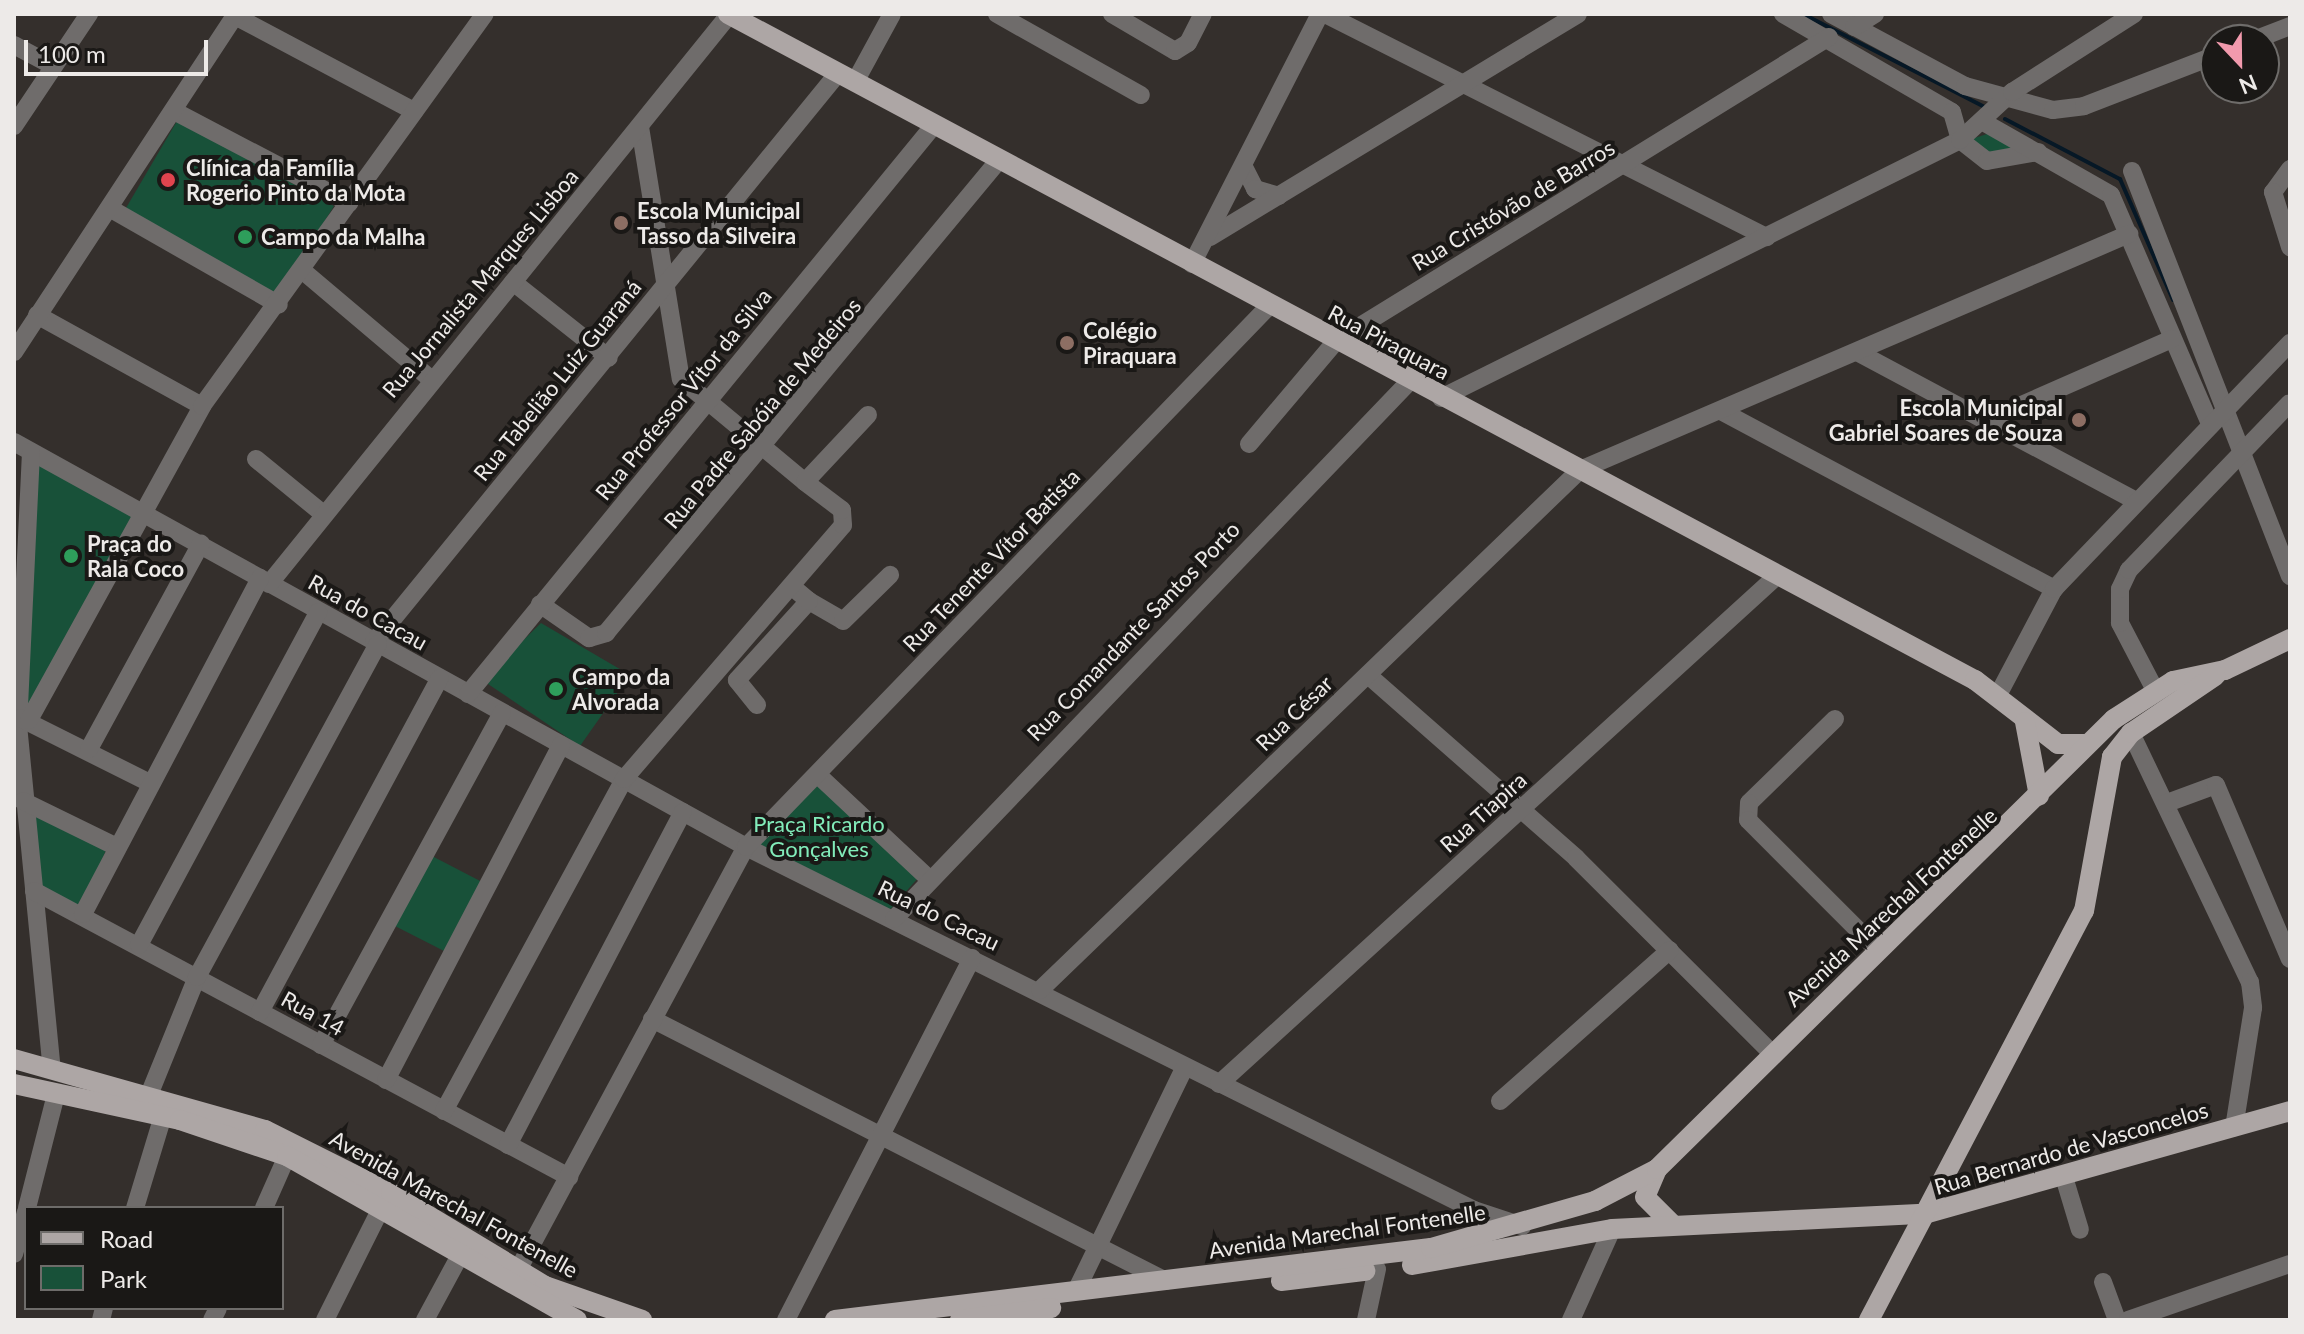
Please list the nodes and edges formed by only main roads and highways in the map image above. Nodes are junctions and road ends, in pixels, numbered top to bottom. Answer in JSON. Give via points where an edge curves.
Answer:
{"nodes":[{"id":1,"x":729,"y":14,"type":"edge"},
{"id":2,"x":2290,"y":639,"type":"edge"},
{"id":3,"x":2225,"y":670,"type":"junction"},
{"id":4,"x":2023,"y":718,"type":"junction"},
{"id":5,"x":2089,"y":741,"type":"junction"},
{"id":6,"x":2039,"y":796,"type":"junction"},
{"id":7,"x":14,"y":1059,"type":"edge"},
{"id":8,"x":14,"y":1084,"type":"edge"},
{"id":9,"x":2290,"y":1111,"type":"edge"},
{"id":10,"x":1657,"y":1169,"type":"junction"},
{"id":11,"x":1944,"y":1176,"type":"junction"},
{"id":12,"x":1605,"y":1196,"type":"junction"},
{"id":13,"x":1967,"y":1205,"type":"junction"},
{"id":14,"x":1924,"y":1214,"type":"junction"},
{"id":15,"x":1672,"y":1224,"type":"junction"},
{"id":16,"x":1612,"y":1229,"type":"junction"},
{"id":17,"x":1047,"y":1314,"type":"edge"},
{"id":18,"x":577,"y":1320,"type":"edge"},
{"id":19,"x":642,"y":1320,"type":"edge"},
{"id":20,"x":835,"y":1320,"type":"edge"},
{"id":21,"x":960,"y":1320,"type":"edge"},
{"id":22,"x":1869,"y":1320,"type":"edge"}],
"edges":[{"from":1,"to":4,"type":"main road","name":"Rua Piraquara","via":[[1778,575],[1998,695]]},
{"from":2,"to":3,"type":"main road"},
{"from":3,"to":5,"type":"main road","name":"Avenida Marechal Fontenelle","via":[[2155,690]]},
{"from":3,"to":11,"type":"main road","via":[[2125,739],[2100,791],[2095,872],[2084,911]]},
{"from":4,"to":5,"type":"main road","name":"Rua Piraquara","via":[[2058,744]]},
{"from":4,"to":6,"type":"main road"},
{"from":5,"to":6,"type":"main road","name":"Avenida Marechal Fontenelle"},
{"from":6,"to":10,"type":"main road","name":"Avenida Marechal Fontenelle"},
{"from":7,"to":19,"type":"main road","name":"Avenida Marechal Fontenelle","via":[[149,1095],[303,1148],[583,1304]]},
{"from":8,"to":18,"type":"main road","name":"Avenida Marechal Fontenelle","via":[[163,1116],[287,1156]]},
{"from":9,"to":13,"type":"main road","name":"Rua Bernardo de Vasconcelos"},
{"from":10,"to":12,"type":"main road","name":"Avenida Marechal Fontenelle"},
{"from":10,"to":15,"type":"main road","via":[[1645,1197]]},
{"from":11,"to":13,"type":"main road","via":[[1950,1196]]},
{"from":11,"to":14,"type":"main road"},
{"from":12,"to":16,"type":"main road","via":[[1619,1211]]},
{"from":12,"to":20,"type":"main road","name":"Avenida Marechal Fontenelle","via":[[1469,1242]]},
{"from":13,"to":14,"type":"main road","name":"Rua Bernardo de Vasconcelos"},
{"from":14,"to":15,"type":"main road","name":"Rua Bernardo de Vasconcelos"},
{"from":14,"to":22,"type":"main road"},
{"from":15,"to":16,"type":"main road","name":"Avenida Marechal Fontenelle"},
{"from":16,"to":17,"type":"main road","name":"Avenida Marechal Fontenelle","via":[[1377,1269]]},
{"from":17,"to":21,"type":"main road","name":"Avenida Marechal Fontenelle"}]}
